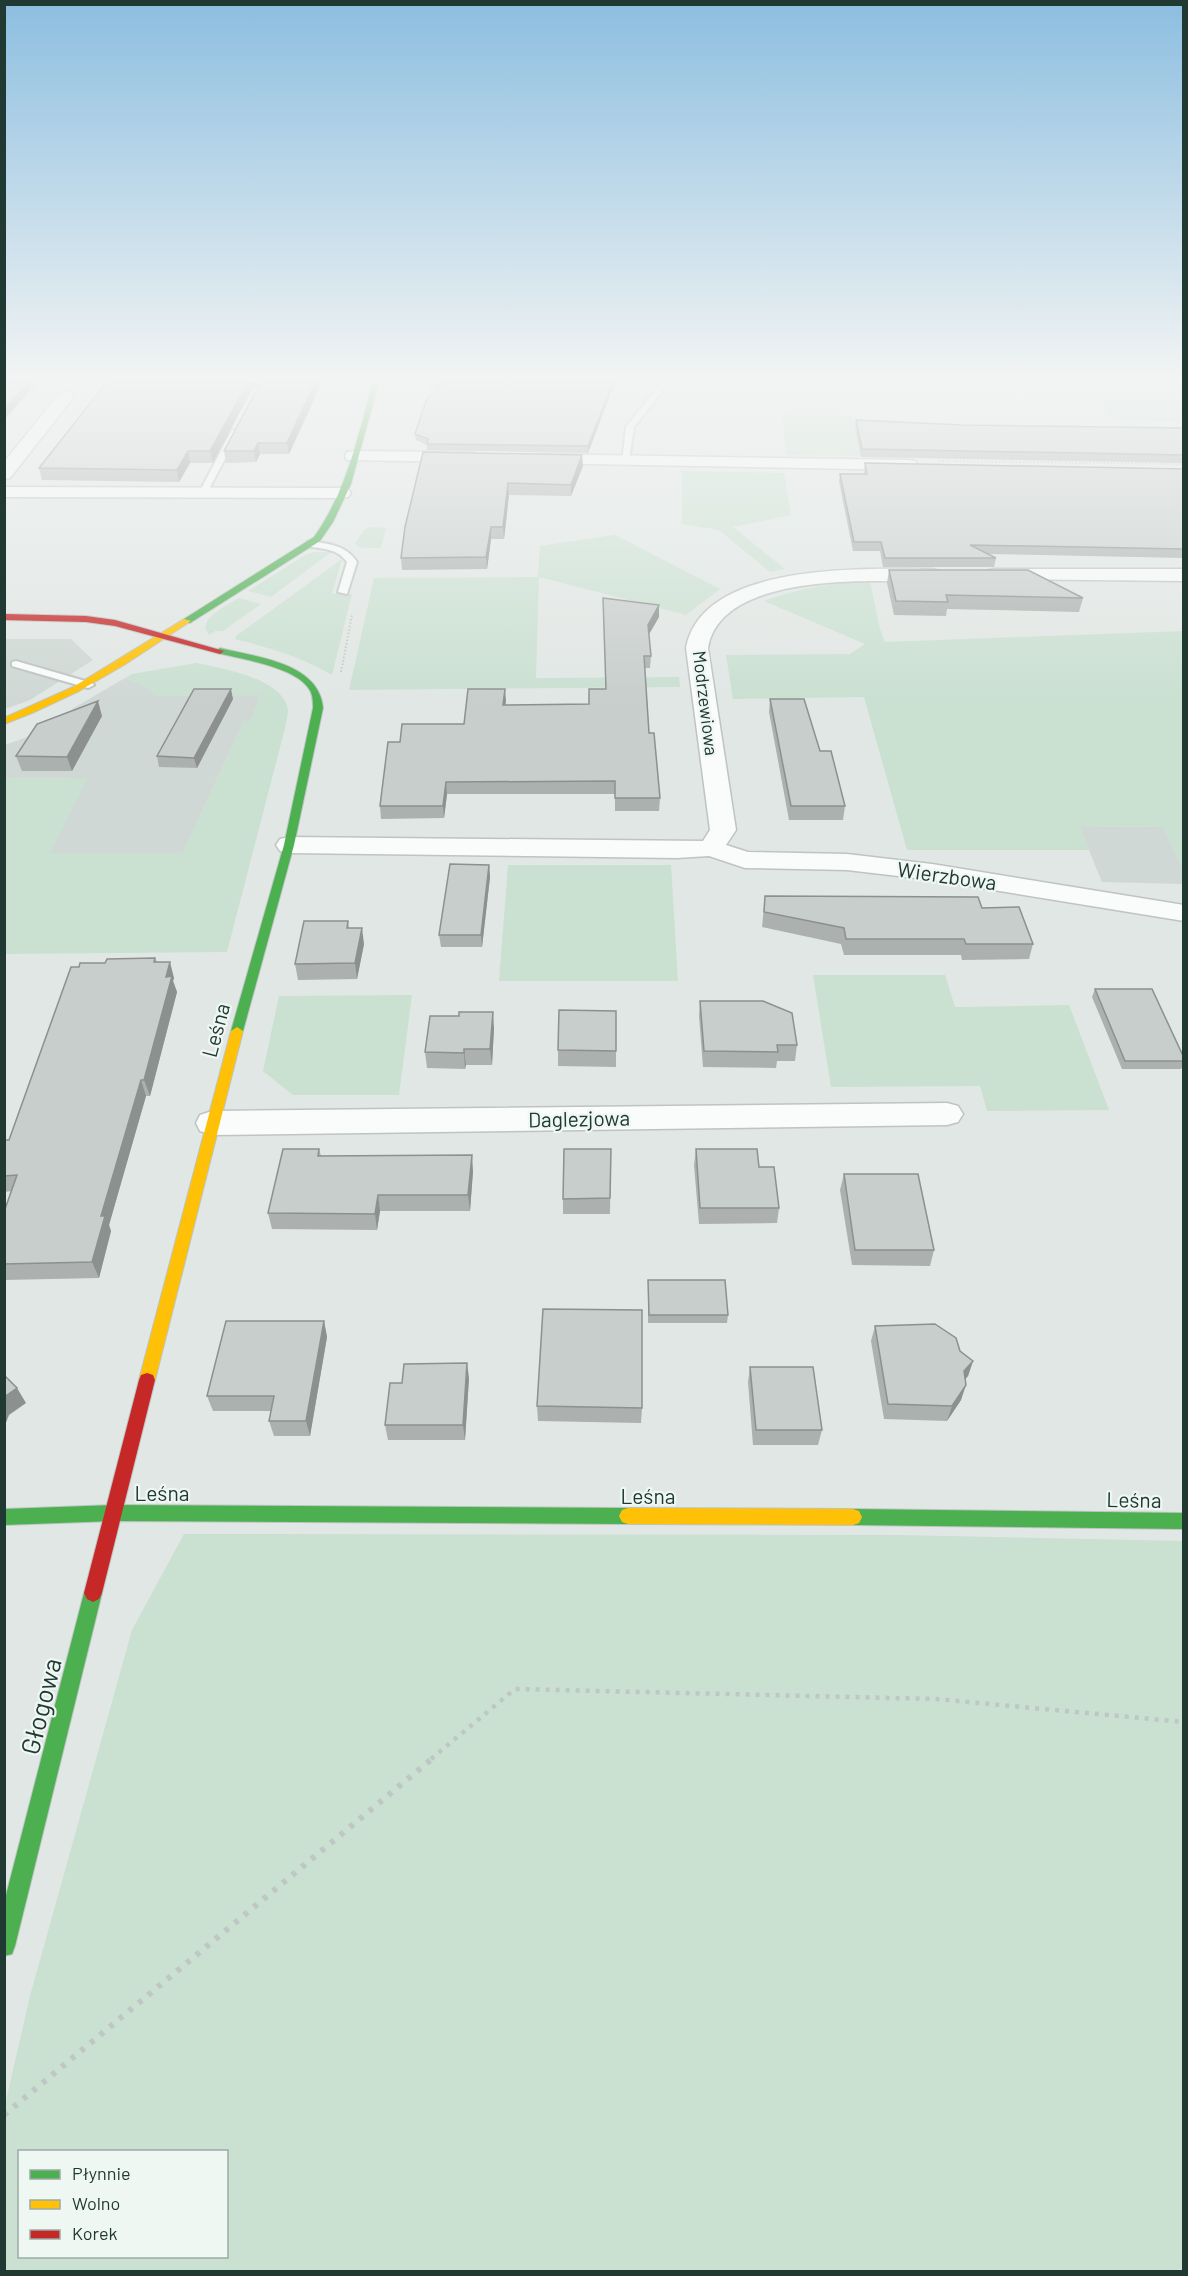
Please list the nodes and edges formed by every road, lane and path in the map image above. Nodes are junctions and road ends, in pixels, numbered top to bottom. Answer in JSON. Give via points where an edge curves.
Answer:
{"nodes":[{"id":1,"x":206,"y":488,"type":"edge"},
{"id":2,"x":344,"y":488,"type":"edge"},
{"id":3,"x":4,"y":492,"type":"edge"},
{"id":4,"x":203,"y":493,"type":"junction"},
{"id":5,"x":342,"y":493,"type":"junction"},
{"id":6,"x":310,"y":544,"type":"junction"},
{"id":7,"x":949,"y":574,"type":"edge"},
{"id":8,"x":972,"y":575,"type":"edge"},
{"id":9,"x":1184,"y":575,"type":"edge"},
{"id":10,"x":343,"y":592,"type":"dead end"},
{"id":11,"x":4,"y":617,"type":"edge"},
{"id":12,"x":164,"y":636,"type":"junction"},
{"id":13,"x":15,"y":664,"type":"dead end"},
{"id":14,"x":88,"y":685,"type":"junction"},
{"id":15,"x":4,"y":721,"type":"edge"},
{"id":16,"x":289,"y":845,"type":"junction"},
{"id":17,"x":711,"y":848,"type":"junction"},
{"id":18,"x":1184,"y":913,"type":"edge"},
{"id":19,"x":947,"y":1114,"type":"dead end"},
{"id":20,"x":212,"y":1123,"type":"junction"},
{"id":21,"x":114,"y":1513,"type":"junction"},
{"id":22,"x":4,"y":1517,"type":"edge"},
{"id":23,"x":1184,"y":1521,"type":"edge"},
{"id":24,"x":1184,"y":1722,"type":"edge"},
{"id":25,"x":4,"y":1946,"type":"edge"},
{"id":26,"x":4,"y":2115,"type":"edge"}],
"edges":[{"from":1,"to":4,"type":"lane"},
{"from":2,"to":5,"type":"street"},
{"from":3,"to":4,"type":"street"},
{"from":4,"to":5,"type":"street"},
{"from":5,"to":6,"type":"street","via":[[327,528]]},
{"from":6,"to":10,"type":"lane","via":[[341,550],[350,559]]},
{"from":6,"to":12,"type":"street"},
{"from":7,"to":17,"type":"street","name":"Modrzewiowa","via":[[845,576],[781,583],[740,598],[704,626],[697,648],[723,830]]},
{"from":8,"to":9,"type":"street"},
{"from":11,"to":12,"type":"street","name":"Leśna","via":[[86,619]]},
{"from":12,"to":14,"type":"street"},
{"from":12,"to":16,"type":"street","name":"Leśna","via":[[290,670],[312,686],[318,700],[318,715]]},
{"from":13,"to":14,"type":"lane"},
{"from":14,"to":15,"type":"street","via":[[49,705]]},
{"from":16,"to":17,"type":"street"},
{"from":16,"to":20,"type":"street","name":"Leśna"},
{"from":17,"to":18,"type":"street","name":"Wierzbowa","via":[[745,860],[848,862],[922,870]]},
{"from":19,"to":20,"type":"street","name":"Daglezjowa"},
{"from":20,"to":21,"type":"street","name":"Leśna"},
{"from":21,"to":22,"type":"street"},
{"from":21,"to":23,"type":"street","name":"Leśna"},
{"from":21,"to":25,"type":"street","name":"Głogowa"},
{"from":24,"to":26,"type":"path","via":[[936,1699],[515,1689]]}]}
